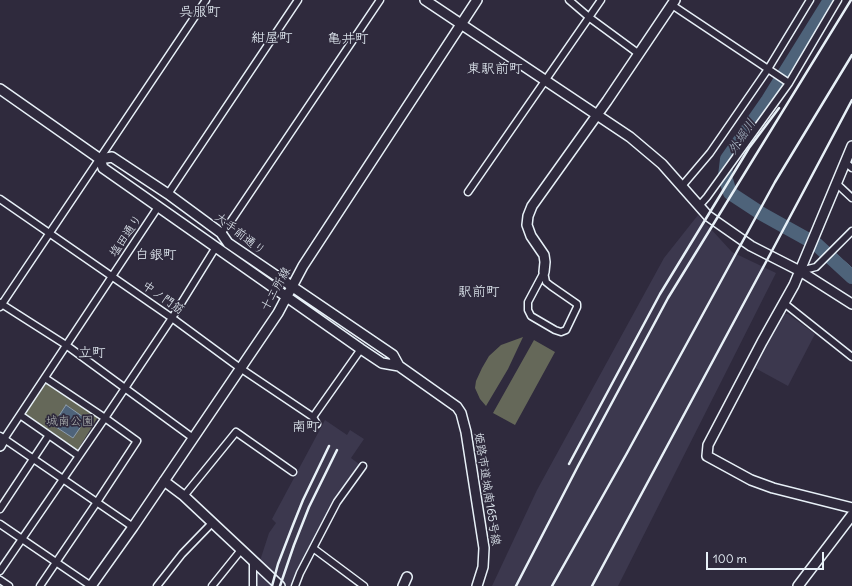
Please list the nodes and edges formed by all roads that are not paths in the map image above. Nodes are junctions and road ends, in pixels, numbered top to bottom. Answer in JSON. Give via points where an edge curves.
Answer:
{"nodes":[{"id":1,"x":206,"y":0,"type":"edge"},
{"id":2,"x":298,"y":0,"type":"edge"},
{"id":3,"x":380,"y":0,"type":"edge"},
{"id":4,"x":425,"y":0,"type":"edge"},
{"id":5,"x":477,"y":0,"type":"edge"},
{"id":6,"x":569,"y":0,"type":"edge"},
{"id":7,"x":601,"y":0,"type":"edge"},
{"id":8,"x":810,"y":0,"type":"edge"},
{"id":9,"x":838,"y":0,"type":"edge"},
{"id":10,"x":673,"y":3,"type":"edge"},
{"id":11,"x":590,"y":18,"type":"junction"},
{"id":12,"x":461,"y":25,"type":"junction"},
{"id":13,"x":639,"y":54,"type":"junction"},
{"id":14,"x":770,"y":71,"type":"junction"},
{"id":15,"x":546,"y":81,"type":"junction"},
{"id":16,"x":789,"y":83,"type":"junction"},
{"id":17,"x":0,"y":89,"type":"edge"},
{"id":18,"x":597,"y":114,"type":"junction"},
{"id":19,"x":852,"y":146,"type":"edge"},
{"id":20,"x":100,"y":158,"type":"junction"},
{"id":21,"x":849,"y":165,"type":"edge"},
{"id":22,"x":836,"y":183,"type":"junction"},
{"id":23,"x":682,"y":186,"type":"junction"},
{"id":24,"x":468,"y":192,"type":"dead end"},
{"id":25,"x":168,"y":194,"type":"junction"},
{"id":26,"x":852,"y":198,"type":"edge"},
{"id":27,"x":0,"y":199,"type":"edge"},
{"id":28,"x":699,"y":206,"type":"junction"},
{"id":29,"x":158,"y":207,"type":"junction"},
{"id":30,"x":852,"y":230,"type":"edge"},
{"id":31,"x":49,"y":233,"type":"junction"},
{"id":32,"x":221,"y":234,"type":"junction"},
{"id":33,"x":216,"y":247,"type":"junction"},
{"id":34,"x":800,"y":271,"type":"junction"},
{"id":35,"x":544,"y":272,"type":"junction"},
{"id":36,"x":112,"y":277,"type":"junction"},
{"id":37,"x":292,"y":286,"type":"junction"},
{"id":38,"x":287,"y":297,"type":"junction"},
{"id":39,"x":784,"y":303,"type":"junction"},
{"id":40,"x":852,"y":304,"type":"edge"},
{"id":41,"x":1,"y":305,"type":"edge"},
{"id":42,"x":172,"y":318,"type":"junction"},
{"id":43,"x":66,"y":345,"type":"junction"},
{"id":44,"x":361,"y":349,"type":"junction"},
{"id":45,"x":852,"y":357,"type":"edge"},
{"id":46,"x":399,"y":366,"type":"junction"},
{"id":47,"x":240,"y":368,"type":"junction"},
{"id":48,"x":45,"y":378,"type":"junction"},
{"id":49,"x":125,"y":388,"type":"junction"},
{"id":50,"x":20,"y":415,"type":"junction"},
{"id":51,"x":313,"y":417,"type":"junction"},
{"id":52,"x":106,"y":418,"type":"junction"},
{"id":53,"x":464,"y":421,"type":"joint"},
{"id":54,"x":317,"y":424,"type":"dead end"},
{"id":55,"x":49,"y":435,"type":"junction"},
{"id":56,"x":193,"y":438,"type":"junction"},
{"id":57,"x":1,"y":440,"type":"edge"},
{"id":58,"x":79,"y":456,"type":"junction"},
{"id":59,"x":33,"y":459,"type":"junction"},
{"id":60,"x":363,"y":466,"type":"dead end"},
{"id":61,"x":293,"y":472,"type":"dead end"},
{"id":62,"x":63,"y":479,"type":"junction"},
{"id":63,"x":164,"y":481,"type":"junction"},
{"id":64,"x":184,"y":496,"type":"junction"},
{"id":65,"x":97,"y":502,"type":"junction"},
{"id":66,"x":852,"y":508,"type":"edge"},
{"id":67,"x":0,"y":509,"type":"edge"},
{"id":68,"x":852,"y":515,"type":"edge"},
{"id":69,"x":213,"y":522,"type":"junction"},
{"id":70,"x":0,"y":524,"type":"edge"},
{"id":71,"x":133,"y":527,"type":"junction"},
{"id":72,"x":21,"y":539,"type":"junction"},
{"id":73,"x":313,"y":548,"type":"junction"},
{"id":74,"x":241,"y":550,"type":"junction"},
{"id":75,"x":56,"y":562,"type":"junction"},
{"id":76,"x":253,"y":562,"type":"junction"},
{"id":77,"x":0,"y":571,"type":"edge"},
{"id":78,"x":407,"y":577,"type":"dead end"},
{"id":79,"x":0,"y":580,"type":"edge"},
{"id":80,"x":9,"y":586,"type":"edge"},
{"id":81,"x":40,"y":586,"type":"edge"},
{"id":82,"x":91,"y":586,"type":"edge"},
{"id":83,"x":157,"y":586,"type":"edge"},
{"id":84,"x":212,"y":586,"type":"edge"},
{"id":85,"x":254,"y":586,"type":"edge"},
{"id":86,"x":280,"y":586,"type":"edge"},
{"id":87,"x":295,"y":586,"type":"edge"},
{"id":88,"x":364,"y":586,"type":"edge"},
{"id":89,"x":403,"y":586,"type":"edge"},
{"id":90,"x":477,"y":586,"type":"edge"},
{"id":91,"x":798,"y":586,"type":"edge"}],
"edges":[{"from":1,"to":20,"type":"street"},
{"from":2,"to":25,"type":"street"},
{"from":3,"to":32,"type":"street"},
{"from":4,"to":12,"type":"street"},
{"from":5,"to":12,"type":"street","name":"十二所線"},
{"from":6,"to":11,"type":"street"},
{"from":7,"to":11,"type":"street"},
{"from":8,"to":14,"type":"street"},
{"from":9,"to":16,"type":"street"},
{"from":10,"to":13,"type":"street"},
{"from":10,"to":14,"type":"street"},
{"from":11,"to":13,"type":"street"},
{"from":11,"to":15,"type":"street"},
{"from":12,"to":15,"type":"street"},
{"from":12,"to":37,"type":"street","name":"十二所線"},
{"from":13,"to":18,"type":"street"},
{"from":14,"to":16,"type":"street"},
{"from":14,"to":23,"type":"street","via":[[710,153]]},
{"from":15,"to":18,"type":"street"},
{"from":15,"to":24,"type":"street"},
{"from":16,"to":28,"type":"street"},
{"from":17,"to":20,"type":"street","name":"大手前通り"},
{"from":18,"to":23,"type":"street","via":[[630,137]]},
{"from":18,"to":35,"type":"street","via":[[530,212],[527,225],[544,255]]},
{"from":19,"to":21,"type":"street"},
{"from":20,"to":25,"type":"street","name":"大手前通り","via":[[112,157]]},
{"from":20,"to":29,"type":"street","name":"大手前通り","via":[[103,168]]},
{"from":20,"to":31,"type":"street"},
{"from":21,"to":22,"type":"street"},
{"from":22,"to":26,"type":"street"},
{"from":22,"to":34,"type":"street"},
{"from":23,"to":28,"type":"street"},
{"from":25,"to":32,"type":"street","name":"大手前通り"},
{"from":27,"to":31,"type":"street","name":"中ノ門筋"},
{"from":28,"to":34,"type":"street","via":[[708,216],[751,246]]},
{"from":29,"to":33,"type":"street","name":"大手前通り"},
{"from":29,"to":36,"type":"street","name":"塩田通り"},
{"from":30,"to":34,"type":"street","via":[[816,267]]},
{"from":31,"to":36,"type":"street","name":"中ノ門筋"},
{"from":31,"to":41,"type":"street"},
{"from":32,"to":37,"type":"street","name":"大手前通り","via":[[228,243]]},
{"from":33,"to":38,"type":"street","name":"大手前通り"},
{"from":33,"to":42,"type":"street"},
{"from":34,"to":39,"type":"street"},
{"from":34,"to":40,"type":"street"},
{"from":35,"to":35,"type":"street","via":[[546,282],[577,304],[566,330],[561,332],[531,316],[528,310],[528,302]]},
{"from":36,"to":42,"type":"street","name":"中ノ門筋"},
{"from":36,"to":43,"type":"street","name":"塩田通り"},
{"from":37,"to":38,"type":"street","name":"十二所線"},
{"from":37,"to":46,"type":"street","name":"大手前通り","via":[[393,355]]},
{"from":38,"to":44,"type":"street","name":"大手前通り"},
{"from":38,"to":47,"type":"street","name":"十二所線"},
{"from":39,"to":45,"type":"street"},
{"from":39,"to":66,"type":"street","via":[[708,445],[707,456],[751,480],[773,488]]},
{"from":41,"to":43,"type":"street"},
{"from":42,"to":47,"type":"street","name":"中ノ門筋"},
{"from":42,"to":49,"type":"street"},
{"from":43,"to":48,"type":"street","name":"塩田通り"},
{"from":43,"to":49,"type":"street"},
{"from":44,"to":46,"type":"street","name":"大手前通り","via":[[382,363]]},
{"from":44,"to":51,"type":"street"},
{"from":46,"to":53,"type":"street","name":"大手前通り","via":[[457,407]]},
{"from":47,"to":51,"type":"street","name":"中ノ門筋"},
{"from":47,"to":56,"type":"street","name":"十二所線"},
{"from":48,"to":50,"type":"street","name":"塩田通り"},
{"from":48,"to":52,"type":"street"},
{"from":49,"to":52,"type":"street"},
{"from":49,"to":56,"type":"street"},
{"from":50,"to":55,"type":"street"},
{"from":50,"to":57,"type":"street","name":"塩田通り"},
{"from":51,"to":54,"type":"street"},
{"from":52,"to":58,"type":"street"},
{"from":52,"to":65,"type":"street","via":[[137,441]]},
{"from":53,"to":90,"type":"street","name":"姫路市道城南165号線","via":[[484,548],[484,561]]},
{"from":55,"to":58,"type":"street"},
{"from":55,"to":59,"type":"street"},
{"from":56,"to":63,"type":"street","name":"十二所線"},
{"from":57,"to":59,"type":"street"},
{"from":58,"to":62,"type":"street"},
{"from":59,"to":62,"type":"street"},
{"from":59,"to":67,"type":"street"},
{"from":60,"to":73,"type":"street","via":[[337,502]]},
{"from":61,"to":64,"type":"street","via":[[236,432]]},
{"from":62,"to":65,"type":"street"},
{"from":62,"to":72,"type":"street"},
{"from":63,"to":64,"type":"street"},
{"from":63,"to":71,"type":"street","name":"十二所線"},
{"from":64,"to":69,"type":"street"},
{"from":65,"to":71,"type":"street"},
{"from":65,"to":75,"type":"street"},
{"from":68,"to":91,"type":"street"},
{"from":69,"to":74,"type":"street"},
{"from":69,"to":83,"type":"street","via":[[182,554]]},
{"from":70,"to":72,"type":"street"},
{"from":71,"to":82,"type":"street","name":"十二所線"},
{"from":72,"to":75,"type":"street"},
{"from":72,"to":77,"type":"street"},
{"from":73,"to":87,"type":"street"},
{"from":73,"to":88,"type":"street"},
{"from":74,"to":76,"type":"street"},
{"from":74,"to":84,"type":"street"},
{"from":75,"to":81,"type":"street"},
{"from":75,"to":82,"type":"street"},
{"from":76,"to":85,"type":"street"},
{"from":76,"to":86,"type":"street"},
{"from":78,"to":89,"type":"street"},
{"from":79,"to":80,"type":"street"}]}
